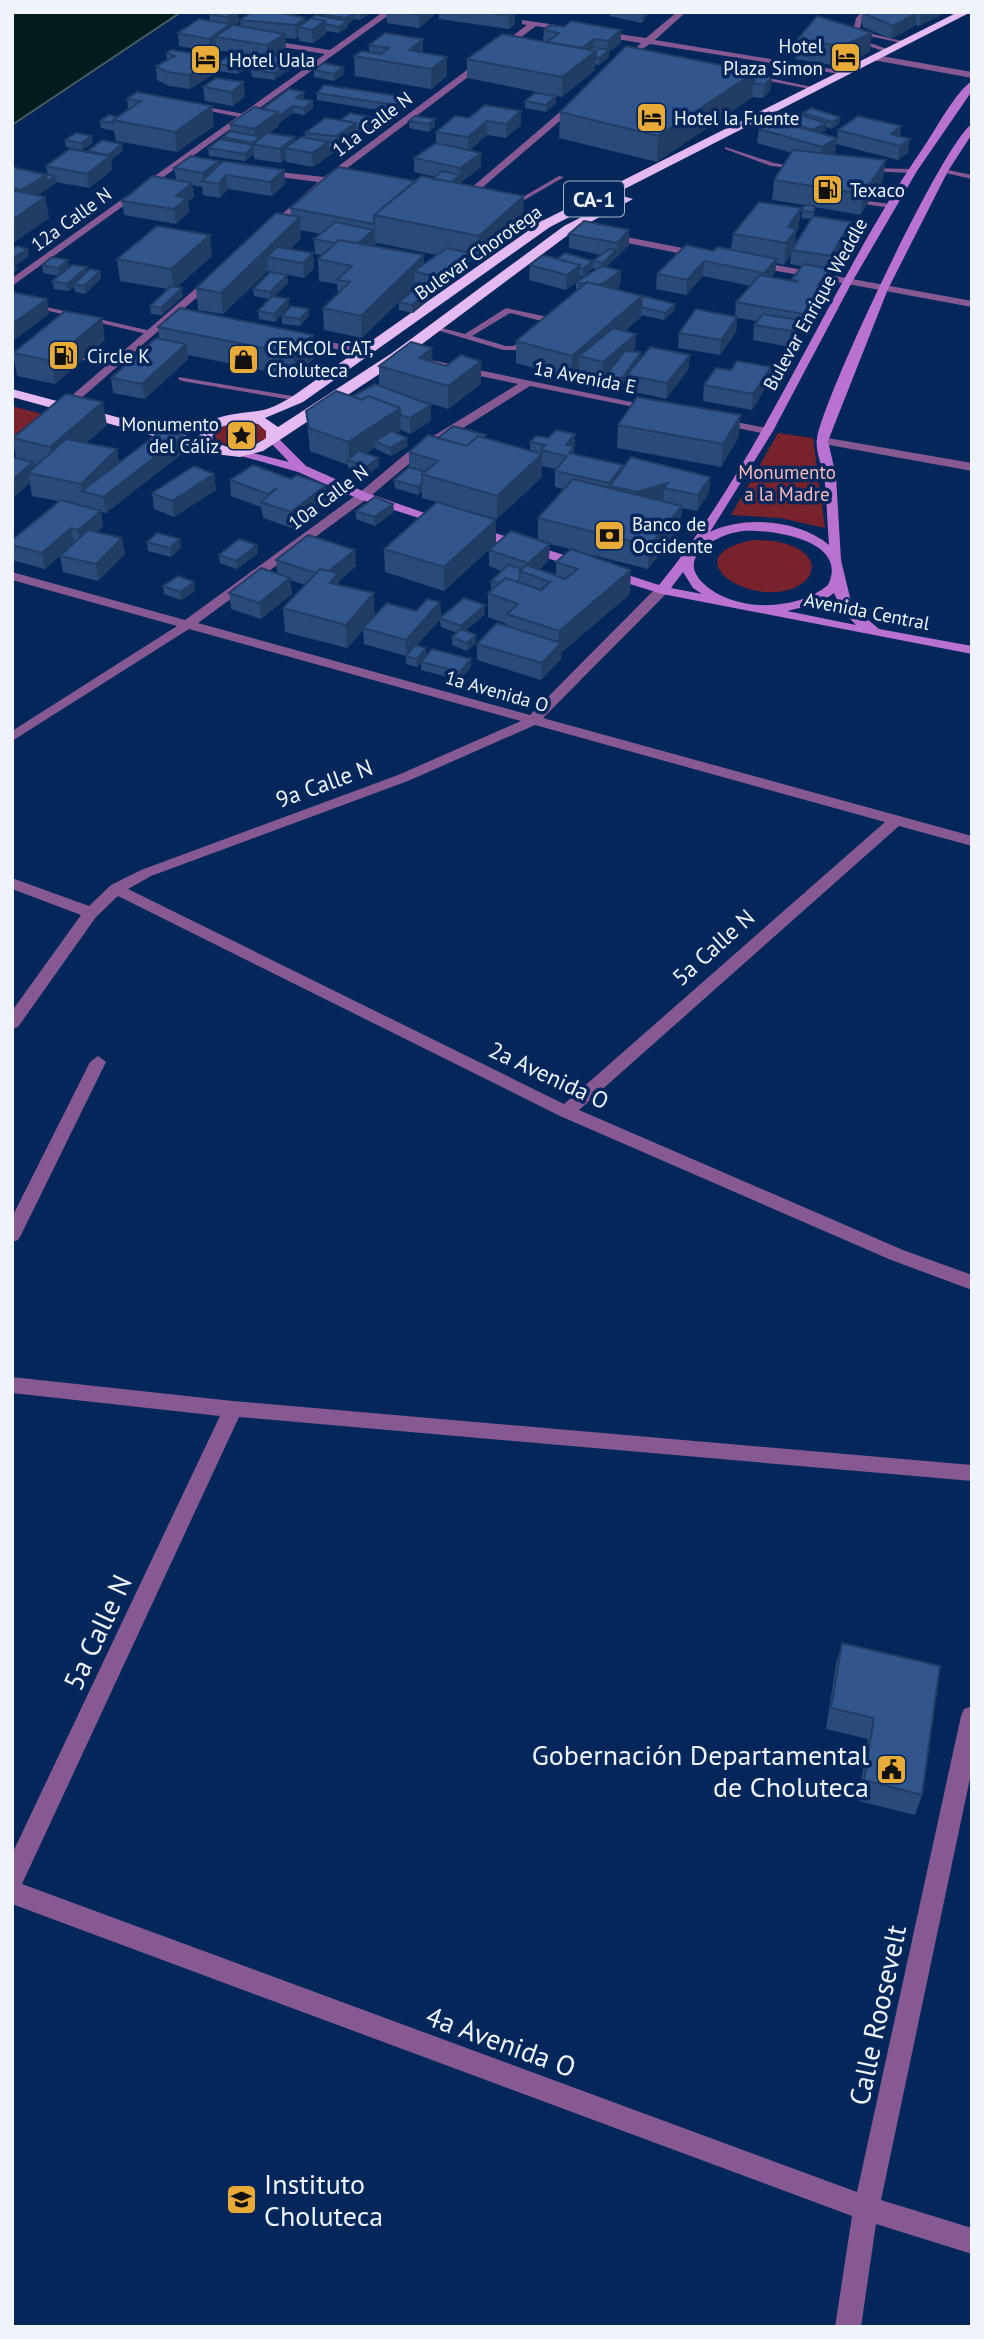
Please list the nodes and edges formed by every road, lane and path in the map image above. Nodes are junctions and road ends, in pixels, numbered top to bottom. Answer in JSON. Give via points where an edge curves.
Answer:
{"nodes":[{"id":1,"x":388,"y":12,"type":"edge"},
{"id":2,"x":681,"y":12,"type":"edge"},
{"id":3,"x":866,"y":12,"type":"edge"},
{"id":4,"x":966,"y":12,"type":"edge"},
{"id":5,"x":511,"y":20,"type":"edge"},
{"id":6,"x":972,"y":21,"type":"edge"},
{"id":7,"x":534,"y":24,"type":"junction"},
{"id":8,"x":843,"y":36,"type":"edge"},
{"id":9,"x":251,"y":39,"type":"edge"},
{"id":10,"x":647,"y":41,"type":"junction"},
{"id":11,"x":904,"y":44,"type":"junction"},
{"id":12,"x":636,"y":50,"type":"edge"},
{"id":13,"x":332,"y":53,"type":"junction"},
{"id":14,"x":891,"y":57,"type":"junction"},
{"id":15,"x":764,"y":60,"type":"junction"},
{"id":16,"x":846,"y":72,"type":"junction"},
{"id":17,"x":972,"y":75,"type":"edge"},
{"id":18,"x":972,"y":84,"type":"edge"},
{"id":19,"x":814,"y":88,"type":"junction"},
{"id":20,"x":585,"y":95,"type":"edge"},
{"id":21,"x":187,"y":106,"type":"edge"},
{"id":22,"x":244,"y":116,"type":"junction"},
{"id":23,"x":971,"y":128,"type":"edge"},
{"id":24,"x":727,"y":148,"type":"junction"},
{"id":25,"x":181,"y":162,"type":"junction"},
{"id":26,"x":194,"y":164,"type":"edge"},
{"id":27,"x":787,"y":167,"type":"junction"},
{"id":28,"x":809,"y":168,"type":"edge"},
{"id":29,"x":858,"y":169,"type":"edge"},
{"id":30,"x":247,"y":170,"type":"edge"},
{"id":31,"x":912,"y":171,"type":"junction"},
{"id":32,"x":943,"y":171,"type":"junction"},
{"id":33,"x":561,"y":177,"type":"dead end"},
{"id":34,"x":972,"y":177,"type":"edge"},
{"id":35,"x":779,"y":178,"type":"edge"},
{"id":36,"x":666,"y":179,"type":"dead end"},
{"id":37,"x":326,"y":180,"type":"junction"},
{"id":38,"x":340,"y":183,"type":"edge"},
{"id":39,"x":642,"y":191,"type":"dead end"},
{"id":40,"x":838,"y":199,"type":"edge"},
{"id":41,"x":447,"y":200,"type":"edge"},
{"id":42,"x":460,"y":202,"type":"junction"},
{"id":43,"x":473,"y":206,"type":"edge"},
{"id":44,"x":891,"y":206,"type":"junction"},
{"id":45,"x":486,"y":209,"type":"edge"},
{"id":46,"x":499,"y":212,"type":"junction"},
{"id":47,"x":546,"y":224,"type":"junction"},
{"id":48,"x":568,"y":229,"type":"junction"},
{"id":49,"x":582,"y":232,"type":"edge"},
{"id":50,"x":595,"y":234,"type":"edge"},
{"id":51,"x":254,"y":243,"type":"edge"},
{"id":52,"x":714,"y":257,"type":"edge"},
{"id":53,"x":741,"y":262,"type":"edge"},
{"id":54,"x":486,"y":267,"type":"junction"},
{"id":55,"x":223,"y":271,"type":"edge"},
{"id":56,"x":510,"y":272,"type":"junction"},
{"id":57,"x":847,"y":282,"type":"junction"},
{"id":58,"x":12,"y":283,"type":"edge"},
{"id":59,"x":883,"y":289,"type":"junction"},
{"id":60,"x":28,"y":304,"type":"edge"},
{"id":61,"x":972,"y":304,"type":"edge"},
{"id":62,"x":171,"y":316,"type":"junction"},
{"id":63,"x":75,"y":317,"type":"junction"},
{"id":64,"x":184,"y":318,"type":"edge"},
{"id":65,"x":64,"y":324,"type":"edge"},
{"id":66,"x":434,"y":328,"type":"junction"},
{"id":67,"x":151,"y":333,"type":"junction"},
{"id":68,"x":276,"y":335,"type":"edge"},
{"id":69,"x":466,"y":337,"type":"junction"},
{"id":70,"x":368,"y":352,"type":"junction"},
{"id":71,"x":397,"y":356,"type":"junction"},
{"id":72,"x":85,"y":358,"type":"edge"},
{"id":73,"x":115,"y":364,"type":"junction"},
{"id":74,"x":182,"y":379,"type":"dead end"},
{"id":75,"x":527,"y":383,"type":"junction"},
{"id":76,"x":12,"y":393,"type":"edge"},
{"id":77,"x":298,"y":399,"type":"junction"},
{"id":78,"x":67,"y":406,"type":"junction"},
{"id":79,"x":663,"y":410,"type":"edge"},
{"id":80,"x":91,"y":413,"type":"junction"},
{"id":81,"x":243,"y":418,"type":"junction"},
{"id":82,"x":702,"y":418,"type":"edge"},
{"id":83,"x":45,"y":423,"type":"edge"},
{"id":84,"x":213,"y":425,"type":"junction"},
{"id":85,"x":767,"y":431,"type":"junction"},
{"id":86,"x":274,"y":437,"type":"junction"},
{"id":87,"x":822,"y":441,"type":"junction"},
{"id":88,"x":213,"y":447,"type":"junction"},
{"id":89,"x":233,"y":452,"type":"junction"},
{"id":90,"x":972,"y":467,"type":"edge"},
{"id":91,"x":302,"y":469,"type":"junction"},
{"id":92,"x":363,"y":496,"type":"junction"},
{"id":93,"x":696,"y":545,"type":"junction"},
{"id":94,"x":688,"y":558,"type":"junction"},
{"id":95,"x":838,"y":565,"type":"junction"},
{"id":96,"x":12,"y":576,"type":"edge"},
{"id":97,"x":662,"y":590,"type":"junction"},
{"id":98,"x":732,"y":604,"type":"junction"},
{"id":99,"x":756,"y":608,"type":"junction"},
{"id":100,"x":188,"y":624,"type":"junction"},
{"id":101,"x":878,"y":633,"type":"junction"},
{"id":102,"x":972,"y":650,"type":"edge"},
{"id":103,"x":532,"y":721,"type":"junction"},
{"id":104,"x":12,"y":737,"type":"edge"},
{"id":105,"x":894,"y":822,"type":"junction"},
{"id":106,"x":972,"y":841,"type":"edge"},
{"id":107,"x":12,"y":883,"type":"edge"},
{"id":108,"x":116,"y":888,"type":"junction"},
{"id":109,"x":91,"y":913,"type":"junction"},
{"id":110,"x":12,"y":1023,"type":"edge"},
{"id":111,"x":98,"y":1062,"type":"dead end"},
{"id":112,"x":566,"y":1112,"type":"junction"},
{"id":113,"x":14,"y":1225,"type":"edge"},
{"id":114,"x":972,"y":1283,"type":"edge"},
{"id":115,"x":12,"y":1385,"type":"edge"},
{"id":116,"x":233,"y":1409,"type":"junction"},
{"id":117,"x":972,"y":1473,"type":"edge"},
{"id":118,"x":972,"y":1716,"type":"edge"},
{"id":119,"x":12,"y":1880,"type":"edge"},
{"id":120,"x":12,"y":1892,"type":"edge"},
{"id":121,"x":866,"y":2208,"type":"junction"},
{"id":122,"x":972,"y":2241,"type":"edge"},
{"id":123,"x":848,"y":2327,"type":"edge"}],
"edges":[{"from":1,"to":13,"type":"street","name":"12a Calle N"},
{"from":2,"to":10,"type":"street"},
{"from":3,"to":11,"type":"lane","via":[[859,18],[862,33]]},
{"from":4,"to":11,"type":"highway","name":"Bulevar Chorotega","number":"CA-1"},
{"from":5,"to":7,"type":"street"},
{"from":6,"to":14,"type":"highway","name":"Bulevar Chorotega","number":"CA-1"},
{"from":7,"to":10,"type":"street"},
{"from":7,"to":37,"type":"street","name":"11a Calle N"},
{"from":8,"to":14,"type":"lane"},
{"from":9,"to":13,"type":"street"},
{"from":10,"to":12,"type":"street"},
{"from":10,"to":15,"type":"street"},
{"from":11,"to":14,"type":"highway","name":"Bulevar Chorotega","number":"CA-1"},
{"from":13,"to":22,"type":"street","name":"12a Calle N"},
{"from":14,"to":16,"type":"highway","name":"Bulevar Chorotega","number":"CA-1","via":[[876,58]]},
{"from":14,"to":17,"type":"street"},
{"from":14,"to":24,"type":"highway","name":"Bulevar Chorotega","number":"CA-1"},
{"from":15,"to":16,"type":"street"},
{"from":15,"to":19,"type":"lane","via":[[751,76]]},
{"from":16,"to":19,"type":"highway","name":"Bulevar Chorotega","number":"CA-1"},
{"from":18,"to":31,"type":"street","name":"Bulevar Enrique Weddle"},
{"from":19,"to":47,"type":"highway","name":"Bulevar Chorotega","number":"CA-1"},
{"from":20,"to":42,"type":"street"},
{"from":21,"to":22,"type":"lane"},
{"from":22,"to":25,"type":"street","name":"12a Calle N"},
{"from":23,"to":32,"type":"street"},
{"from":24,"to":27,"type":"lane"},
{"from":24,"to":36,"type":"highway","name":"Bulevar Chorotega","number":"CA-1"},
{"from":25,"to":26,"type":"street"},
{"from":25,"to":58,"type":"street","name":"12a Calle N"},
{"from":27,"to":28,"type":"lane"},
{"from":27,"to":35,"type":"lane"},
{"from":29,"to":31,"type":"lane"},
{"from":30,"to":37,"type":"street"},
{"from":31,"to":44,"type":"street","name":"Bulevar Enrique Weddle"},
{"from":32,"to":34,"type":"lane"},
{"from":32,"to":59,"type":"street"},
{"from":33,"to":46,"type":"lane"},
{"from":37,"to":38,"type":"street"},
{"from":37,"to":51,"type":"street","name":"11a Calle N"},
{"from":39,"to":48,"type":"highway","name":"Bulevar Chorotega","number":"CA-1"},
{"from":40,"to":44,"type":"lane"},
{"from":41,"to":42,"type":"street"},
{"from":42,"to":43,"type":"street"},
{"from":44,"to":57,"type":"street","name":"Bulevar Enrique Weddle"},
{"from":45,"to":46,"type":"street"},
{"from":46,"to":47,"type":"street"},
{"from":47,"to":54,"type":"highway","name":"Bulevar Chorotega","number":"CA-1"},
{"from":48,"to":49,"type":"street"},
{"from":48,"to":56,"type":"highway","name":"Bulevar Chorotega","number":"CA-1"},
{"from":50,"to":52,"type":"street"},
{"from":53,"to":57,"type":"street"},
{"from":54,"to":56,"type":"highway"},
{"from":54,"to":70,"type":"highway","name":"Bulevar Chorotega","number":"CA-1"},
{"from":55,"to":62,"type":"street"},
{"from":56,"to":66,"type":"highway","name":"Bulevar Chorotega","number":"CA-1"},
{"from":57,"to":59,"type":"street"},
{"from":57,"to":85,"type":"street","name":"Bulevar Enrique Weddle"},
{"from":59,"to":61,"type":"street"},
{"from":59,"to":87,"type":"street"},
{"from":60,"to":63,"type":"lane"},
{"from":62,"to":64,"type":"street"},
{"from":62,"to":67,"type":"street"},
{"from":63,"to":65,"type":"lane"},
{"from":63,"to":67,"type":"lane"},
{"from":66,"to":69,"type":"lane"},
{"from":66,"to":71,"type":"highway","name":"Bulevar Chorotega","number":"CA-1"},
{"from":67,"to":73,"type":"street"},
{"from":68,"to":70,"type":"street"},
{"from":69,"to":69,"type":"lane","via":[[514,348],[548,322],[509,310]]},
{"from":70,"to":77,"type":"highway","name":"Bulevar Chorotega","number":"CA-1"},
{"from":71,"to":75,"type":"street","name":"1a Avenida E"},
{"from":71,"to":86,"type":"highway","name":"Bulevar Chorotega","number":"CA-1"},
{"from":72,"to":73,"type":"lane"},
{"from":73,"to":78,"type":"street"},
{"from":74,"to":77,"type":"lane"},
{"from":75,"to":79,"type":"street","name":"1a Avenida E"},
{"from":75,"to":92,"type":"street","name":"10a Calle N","via":[[413,454]]},
{"from":76,"to":78,"type":"highway","number":"CA-1"},
{"from":77,"to":81,"type":"highway","name":"Bulevar Chorotega","number":"CA-1"},
{"from":78,"to":80,"type":"highway","number":"CA-1"},
{"from":78,"to":83,"type":"street"},
{"from":80,"to":84,"type":"highway","number":"CA-1","via":[[160,426]]},
{"from":80,"to":88,"type":"highway","number":"CA-1"},
{"from":81,"to":84,"type":"highway","number":"CA-1"},
{"from":81,"to":86,"type":"highway","via":[[270,425]]},
{"from":82,"to":85,"type":"street"},
{"from":84,"to":88,"type":"highway","via":[[205,436]]},
{"from":85,"to":93,"type":"street","name":"Bulevar Enrique Weddle"},
{"from":86,"to":89,"type":"highway","number":"CA-1","via":[[258,449]]},
{"from":86,"to":91,"type":"street"},
{"from":87,"to":90,"type":"street"},
{"from":87,"to":95,"type":"street"},
{"from":88,"to":89,"type":"highway","number":"CA-1"},
{"from":89,"to":91,"type":"street"},
{"from":91,"to":92,"type":"street"},
{"from":92,"to":97,"type":"street"},
{"from":92,"to":100,"type":"street","name":"10a Calle N"},
{"from":93,"to":94,"type":"street","name":"Bulevar Enrique Weddle"},
{"from":93,"to":95,"type":"street","via":[[733,529],[782,529],[824,545]]},
{"from":94,"to":97,"type":"street"},
{"from":94,"to":98,"type":"street","via":[[688,571],[696,584]]},
{"from":95,"to":99,"type":"street","via":[[835,585],[814,600]]},
{"from":95,"to":101,"type":"street","via":[[842,604]]},
{"from":96,"to":100,"type":"street","name":"1a Avenida O"},
{"from":97,"to":98,"type":"street"},
{"from":97,"to":103,"type":"street","name":"9a Calle N"},
{"from":98,"to":99,"type":"street"},
{"from":99,"to":101,"type":"street","name":"Avenida Central"},
{"from":100,"to":103,"type":"street","name":"1a Avenida O"},
{"from":100,"to":104,"type":"street","name":"10a Calle N"},
{"from":101,"to":102,"type":"street","name":"Avenida Central"},
{"from":103,"to":105,"type":"street","name":"1a Avenida O"},
{"from":103,"to":108,"type":"street","name":"9a Calle N","via":[[402,778]]},
{"from":105,"to":106,"type":"street","name":"1a Avenida O"},
{"from":105,"to":112,"type":"street","name":"5a Calle N"},
{"from":107,"to":109,"type":"street"},
{"from":108,"to":109,"type":"street","name":"9a Calle N"},
{"from":108,"to":112,"type":"street","name":"2a Avenida O"},
{"from":109,"to":110,"type":"street","name":"9a Calle N"},
{"from":111,"to":113,"type":"street"},
{"from":112,"to":114,"type":"street","name":"2a Avenida O"},
{"from":115,"to":116,"type":"street"},
{"from":116,"to":117,"type":"street"},
{"from":116,"to":119,"type":"street","name":"5a Calle N"},
{"from":118,"to":121,"type":"street","name":"Calle Roosevelt"},
{"from":120,"to":121,"type":"street","name":"4a Avenida O"},
{"from":121,"to":122,"type":"street","name":"4a Avenida O"},
{"from":121,"to":123,"type":"street","name":"Calle Roosevelt"}]}
